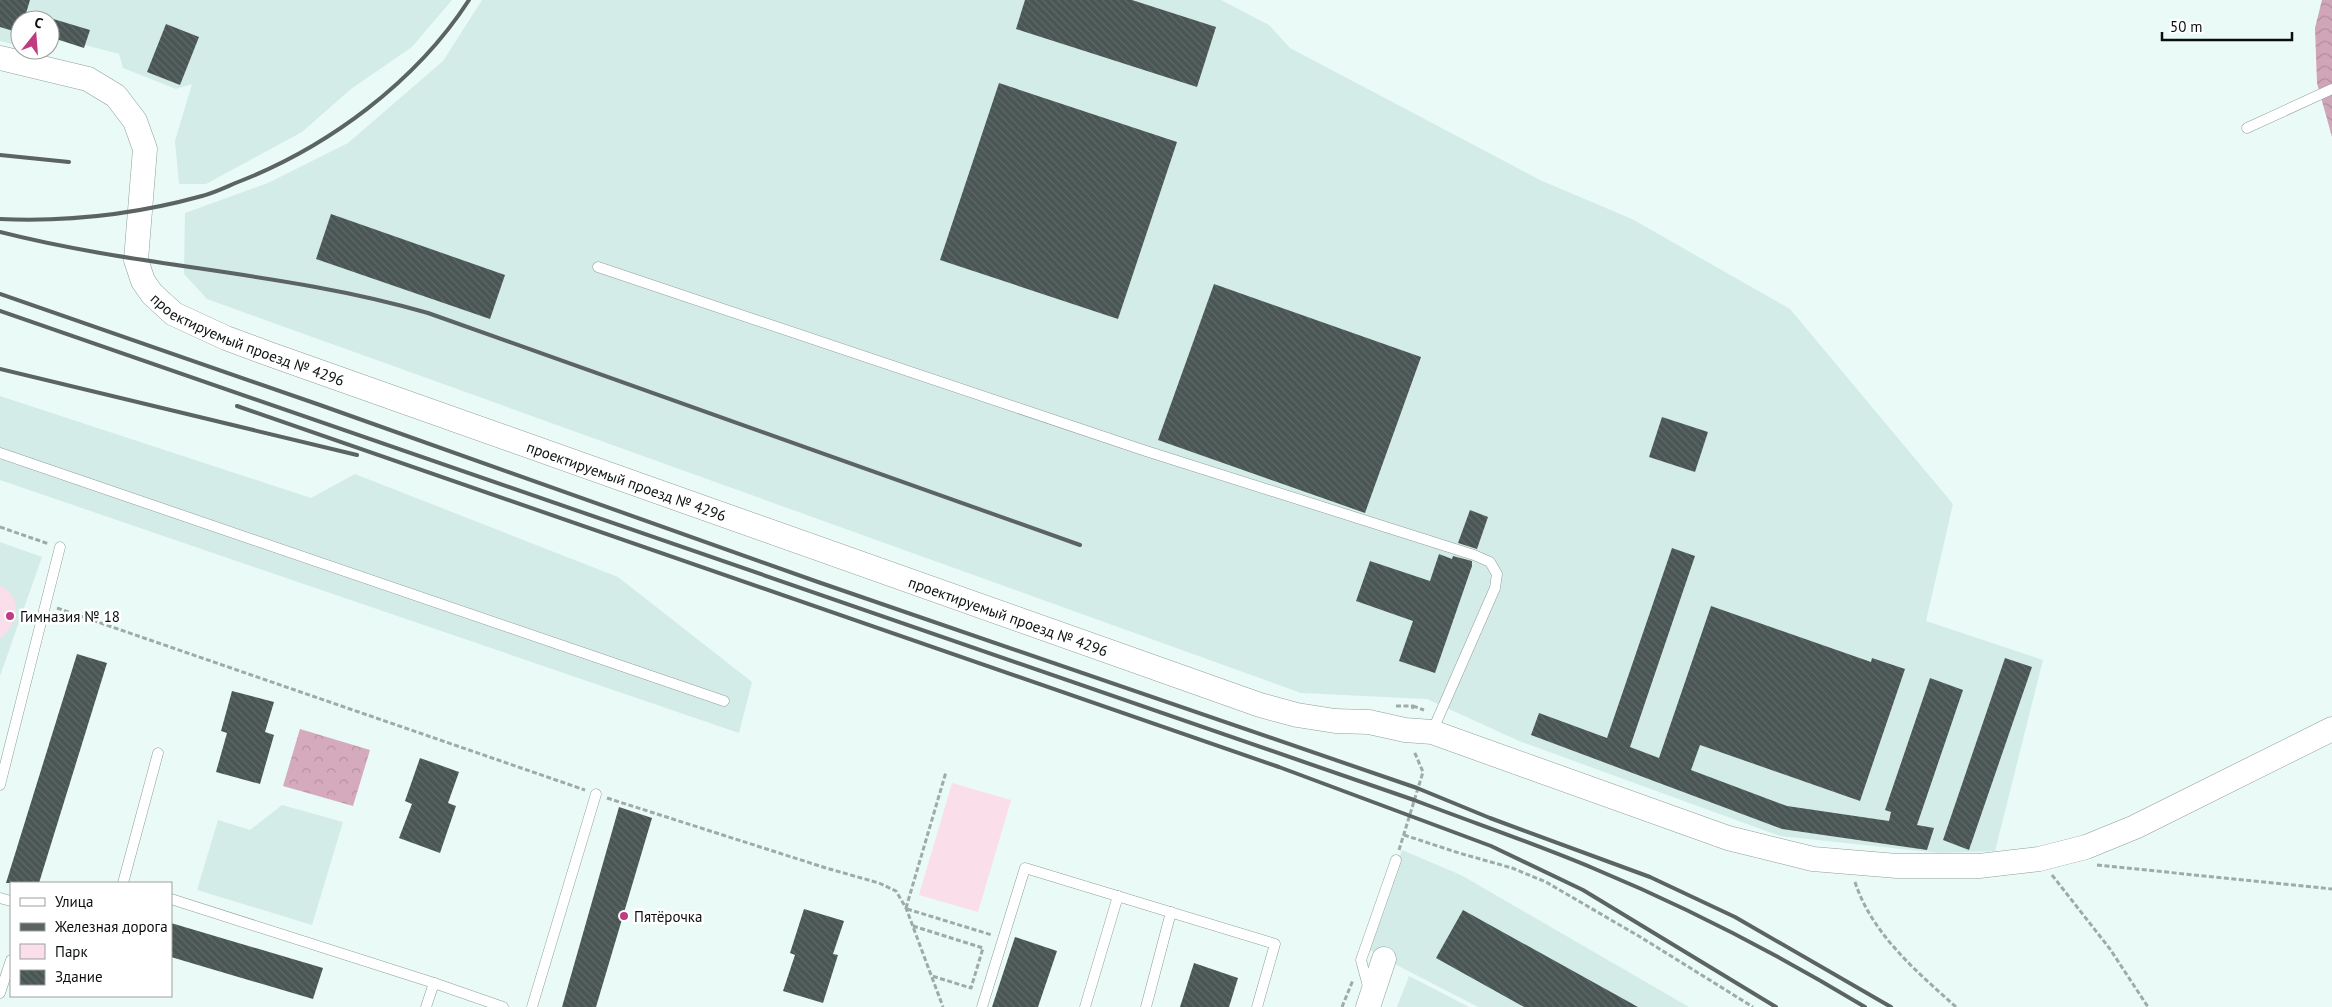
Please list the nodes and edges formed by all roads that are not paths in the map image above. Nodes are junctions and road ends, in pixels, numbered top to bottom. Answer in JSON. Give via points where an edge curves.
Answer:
{"nodes":[{"id":1,"x":0,"y":58,"type":"edge"},
{"id":2,"x":2332,"y":89,"type":"edge"},
{"id":3,"x":2247,"y":128,"type":"dead end"},
{"id":4,"x":598,"y":267,"type":"dead end"},
{"id":5,"x":0,"y":453,"type":"edge"},
{"id":6,"x":60,"y":548,"type":"road end"},
{"id":7,"x":724,"y":701,"type":"dead end"},
{"id":8,"x":2332,"y":729,"type":"edge"},
{"id":9,"x":1432,"y":732,"type":"junction"},
{"id":10,"x":158,"y":753,"type":"dead end"},
{"id":11,"x":0,"y":785,"type":"edge"},
{"id":12,"x":596,"y":794,"type":"road end"},
{"id":13,"x":1396,"y":860,"type":"road end"},
{"id":14,"x":123,"y":882,"type":"edge"},
{"id":15,"x":1118,"y":896,"type":"junction"},
{"id":16,"x":172,"y":899,"type":"edge"},
{"id":17,"x":1171,"y":912,"type":"junction"},
{"id":18,"x":1384,"y":959,"type":"dead end"},
{"id":19,"x":10,"y":963,"type":"edge"},
{"id":20,"x":434,"y":983,"type":"junction"},
{"id":21,"x":0,"y":993,"type":"edge"},
{"id":22,"x":1369,"y":1002,"type":"edge"},
{"id":23,"x":426,"y":1007,"type":"edge"},
{"id":24,"x":503,"y":1007,"type":"edge"},
{"id":25,"x":532,"y":1007,"type":"edge"},
{"id":26,"x":982,"y":1007,"type":"edge"},
{"id":27,"x":1085,"y":1007,"type":"edge"},
{"id":28,"x":1146,"y":1007,"type":"edge"},
{"id":29,"x":1257,"y":1007,"type":"edge"}],
"edges":[{"from":1,"to":9,"type":"street","name":"проектируемый проезд № 4296","via":[[88,79],[116,96],[135,121],[145,149],[136,260],[143,281],[152,294],[174,314],[226,338],[1260,705],[1335,721],[1369,722]]},
{"from":2,"to":3,"type":"lane"},
{"from":4,"to":9,"type":"lane","via":[[1146,451],[1490,562],[1497,574],[1495,588]]},
{"from":5,"to":7,"type":"lane"},
{"from":6,"to":11,"type":"lane"},
{"from":8,"to":9,"type":"street","name":"проектируемый проезд № 4296","via":[[2135,828],[2086,847],[2039,859],[1979,866],[1897,866],[1813,859],[1728,838]]},
{"from":10,"to":14,"type":"lane"},
{"from":12,"to":25,"type":"lane"},
{"from":13,"to":22,"type":"lane","via":[[1361,960]]},
{"from":15,"to":17,"type":"lane"},
{"from":15,"to":26,"type":"lane","via":[[1024,868]]},
{"from":15,"to":27,"type":"lane"},
{"from":16,"to":20,"type":"lane"},
{"from":17,"to":28,"type":"lane"},
{"from":17,"to":29,"type":"lane","via":[[1275,944]]},
{"from":18,"to":22,"type":"street"},
{"from":19,"to":21,"type":"lane"},
{"from":20,"to":23,"type":"lane"},
{"from":20,"to":24,"type":"lane"}]}
